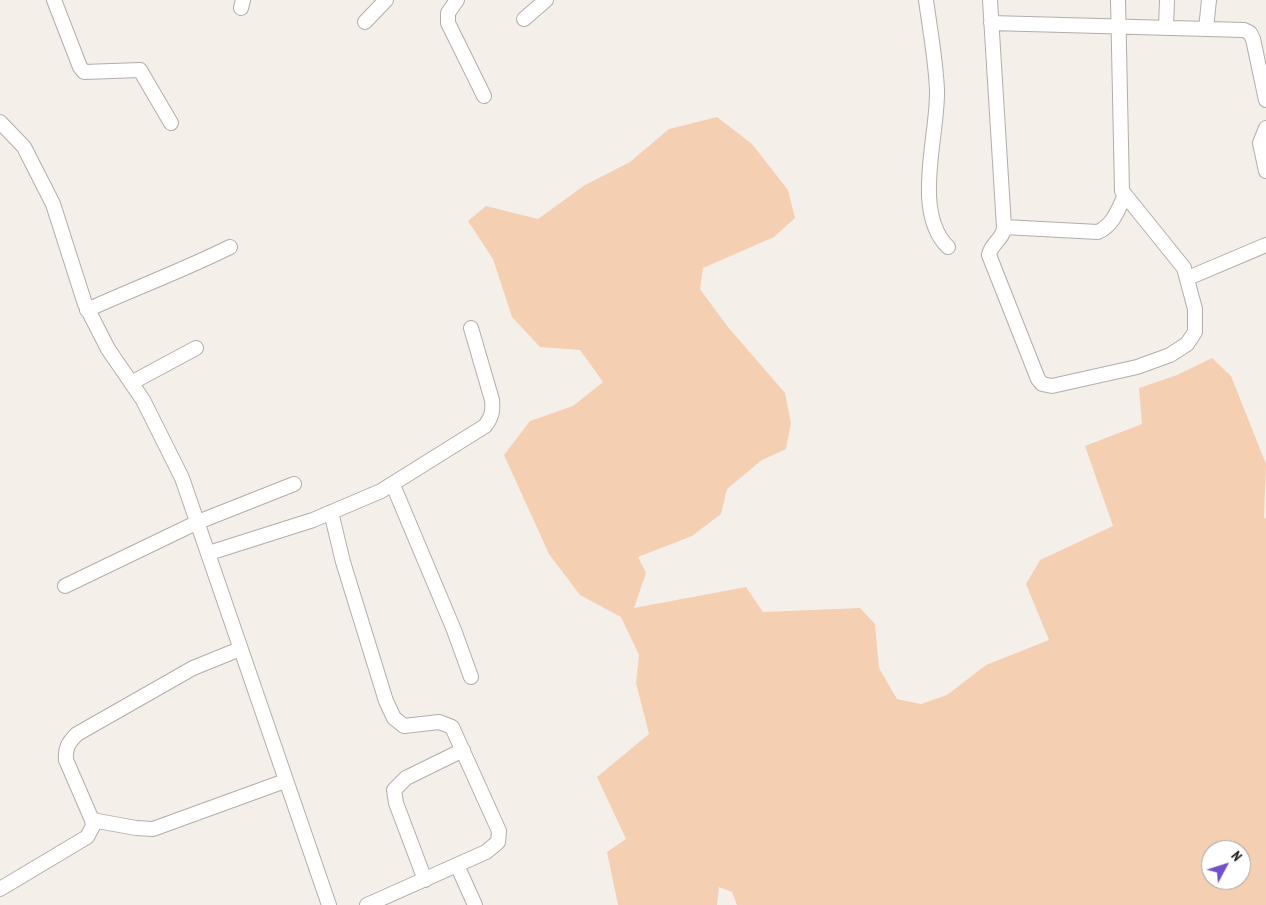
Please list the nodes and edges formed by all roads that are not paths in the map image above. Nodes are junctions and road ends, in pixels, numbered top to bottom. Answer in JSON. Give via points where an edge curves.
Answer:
{"nodes":[{"id":1,"x":54,"y":0,"type":"edge"},
{"id":2,"x":386,"y":0,"type":"edge"},
{"id":3,"x":457,"y":0,"type":"edge"},
{"id":4,"x":546,"y":0,"type":"edge"},
{"id":5,"x":926,"y":0,"type":"edge"},
{"id":6,"x":990,"y":0,"type":"edge"},
{"id":7,"x":1118,"y":0,"type":"edge"},
{"id":8,"x":1167,"y":0,"type":"edge"},
{"id":9,"x":1209,"y":0,"type":"edge"},
{"id":10,"x":524,"y":19,"type":"dead end"},
{"id":11,"x":365,"y":22,"type":"dead end"},
{"id":12,"x":991,"y":23,"type":"junction"},
{"id":13,"x":1118,"y":27,"type":"junction"},
{"id":14,"x":1166,"y":28,"type":"junction"},
{"id":15,"x":1206,"y":29,"type":"junction"},
{"id":16,"x":484,"y":96,"type":"dead end"},
{"id":17,"x":1266,"y":100,"type":"edge"},
{"id":18,"x":0,"y":122,"type":"edge"},
{"id":19,"x":171,"y":122,"type":"dead end"},
{"id":20,"x":1266,"y":128,"type":"edge"},
{"id":21,"x":1266,"y":171,"type":"edge"},
{"id":22,"x":1125,"y":196,"type":"junction"},
{"id":23,"x":1004,"y":227,"type":"junction"},
{"id":24,"x":1266,"y":245,"type":"edge"},
{"id":25,"x":230,"y":247,"type":"dead end"},
{"id":26,"x":948,"y":247,"type":"dead end"},
{"id":27,"x":1188,"y":278,"type":"junction"},
{"id":28,"x":88,"y":310,"type":"junction"},
{"id":29,"x":471,"y":328,"type":"dead end"},
{"id":30,"x":196,"y":348,"type":"dead end"},
{"id":31,"x":132,"y":384,"type":"junction"},
{"id":32,"x":294,"y":484,"type":"dead end"},
{"id":33,"x":393,"y":485,"type":"junction"},
{"id":34,"x":331,"y":512,"type":"junction"},
{"id":35,"x":198,"y":522,"type":"junction"},
{"id":36,"x":209,"y":553,"type":"junction"},
{"id":37,"x":65,"y":586,"type":"dead end"},
{"id":38,"x":240,"y":649,"type":"junction"},
{"id":39,"x":471,"y":678,"type":"dead end"},
{"id":40,"x":463,"y":750,"type":"junction"},
{"id":41,"x":285,"y":781,"type":"junction"},
{"id":42,"x":92,"y":820,"type":"junction"},
{"id":43,"x":457,"y":865,"type":"junction"},
{"id":44,"x":425,"y":880,"type":"junction"},
{"id":45,"x":0,"y":889,"type":"edge"},
{"id":46,"x":328,"y":905,"type":"edge"},
{"id":47,"x":367,"y":905,"type":"edge"},
{"id":48,"x":475,"y":905,"type":"edge"}],
"edges":[{"from":1,"to":19,"type":"street","via":[[80,68],[90,73],[140,70]]},
{"from":2,"to":11,"type":"street"},
{"from":3,"to":16,"type":"street","via":[[448,13],[448,23]]},
{"from":4,"to":10,"type":"street"},
{"from":5,"to":26,"type":"street","via":[[937,92],[929,171],[931,218],[940,240]]},
{"from":6,"to":12,"type":"street"},
{"from":7,"to":13,"type":"street"},
{"from":8,"to":14,"type":"street"},
{"from":9,"to":15,"type":"street"},
{"from":12,"to":13,"type":"street"},
{"from":12,"to":23,"type":"street"},
{"from":13,"to":14,"type":"street"},
{"from":13,"to":22,"type":"street","via":[[1121,181]]},
{"from":14,"to":15,"type":"street"},
{"from":15,"to":17,"type":"street","via":[[1244,30],[1250,34]]},
{"from":18,"to":28,"type":"street","via":[[24,147],[53,204]]},
{"from":20,"to":21,"type":"street","via":[[1260,143]]},
{"from":22,"to":23,"type":"street","via":[[1115,217],[1098,232]]},
{"from":22,"to":27,"type":"street","via":[[1184,268]]},
{"from":23,"to":27,"type":"street","via":[[989,255],[1038,379],[1046,386],[1137,367],[1170,355],[1187,344],[1195,332],[1196,320]]},
{"from":24,"to":27,"type":"street"},
{"from":25,"to":28,"type":"street"},
{"from":28,"to":31,"type":"street","via":[[108,349]]},
{"from":29,"to":33,"type":"street","via":[[492,400],[491,418],[485,426]]},
{"from":30,"to":31,"type":"street"},
{"from":31,"to":35,"type":"street","via":[[182,478]]},
{"from":32,"to":35,"type":"street"},
{"from":33,"to":34,"type":"street"},
{"from":33,"to":39,"type":"street"},
{"from":34,"to":36,"type":"street","via":[[269,536]]},
{"from":34,"to":40,"type":"street","via":[[367,646],[394,718],[404,726],[447,723],[455,731]]},
{"from":35,"to":36,"type":"street"},
{"from":35,"to":37,"type":"street"},
{"from":36,"to":38,"type":"street"},
{"from":38,"to":41,"type":"street"},
{"from":38,"to":42,"type":"street","via":[[178,676],[70,741],[65,750],[66,760]]},
{"from":40,"to":43,"type":"street","via":[[499,831],[498,842],[492,848]]},
{"from":40,"to":44,"type":"street","via":[[406,778],[394,790]]},
{"from":41,"to":42,"type":"street","via":[[153,829]]},
{"from":41,"to":46,"type":"street"},
{"from":42,"to":45,"type":"street","via":[[87,837]]},
{"from":43,"to":44,"type":"street"},
{"from":43,"to":48,"type":"street"},
{"from":44,"to":47,"type":"street"}]}
